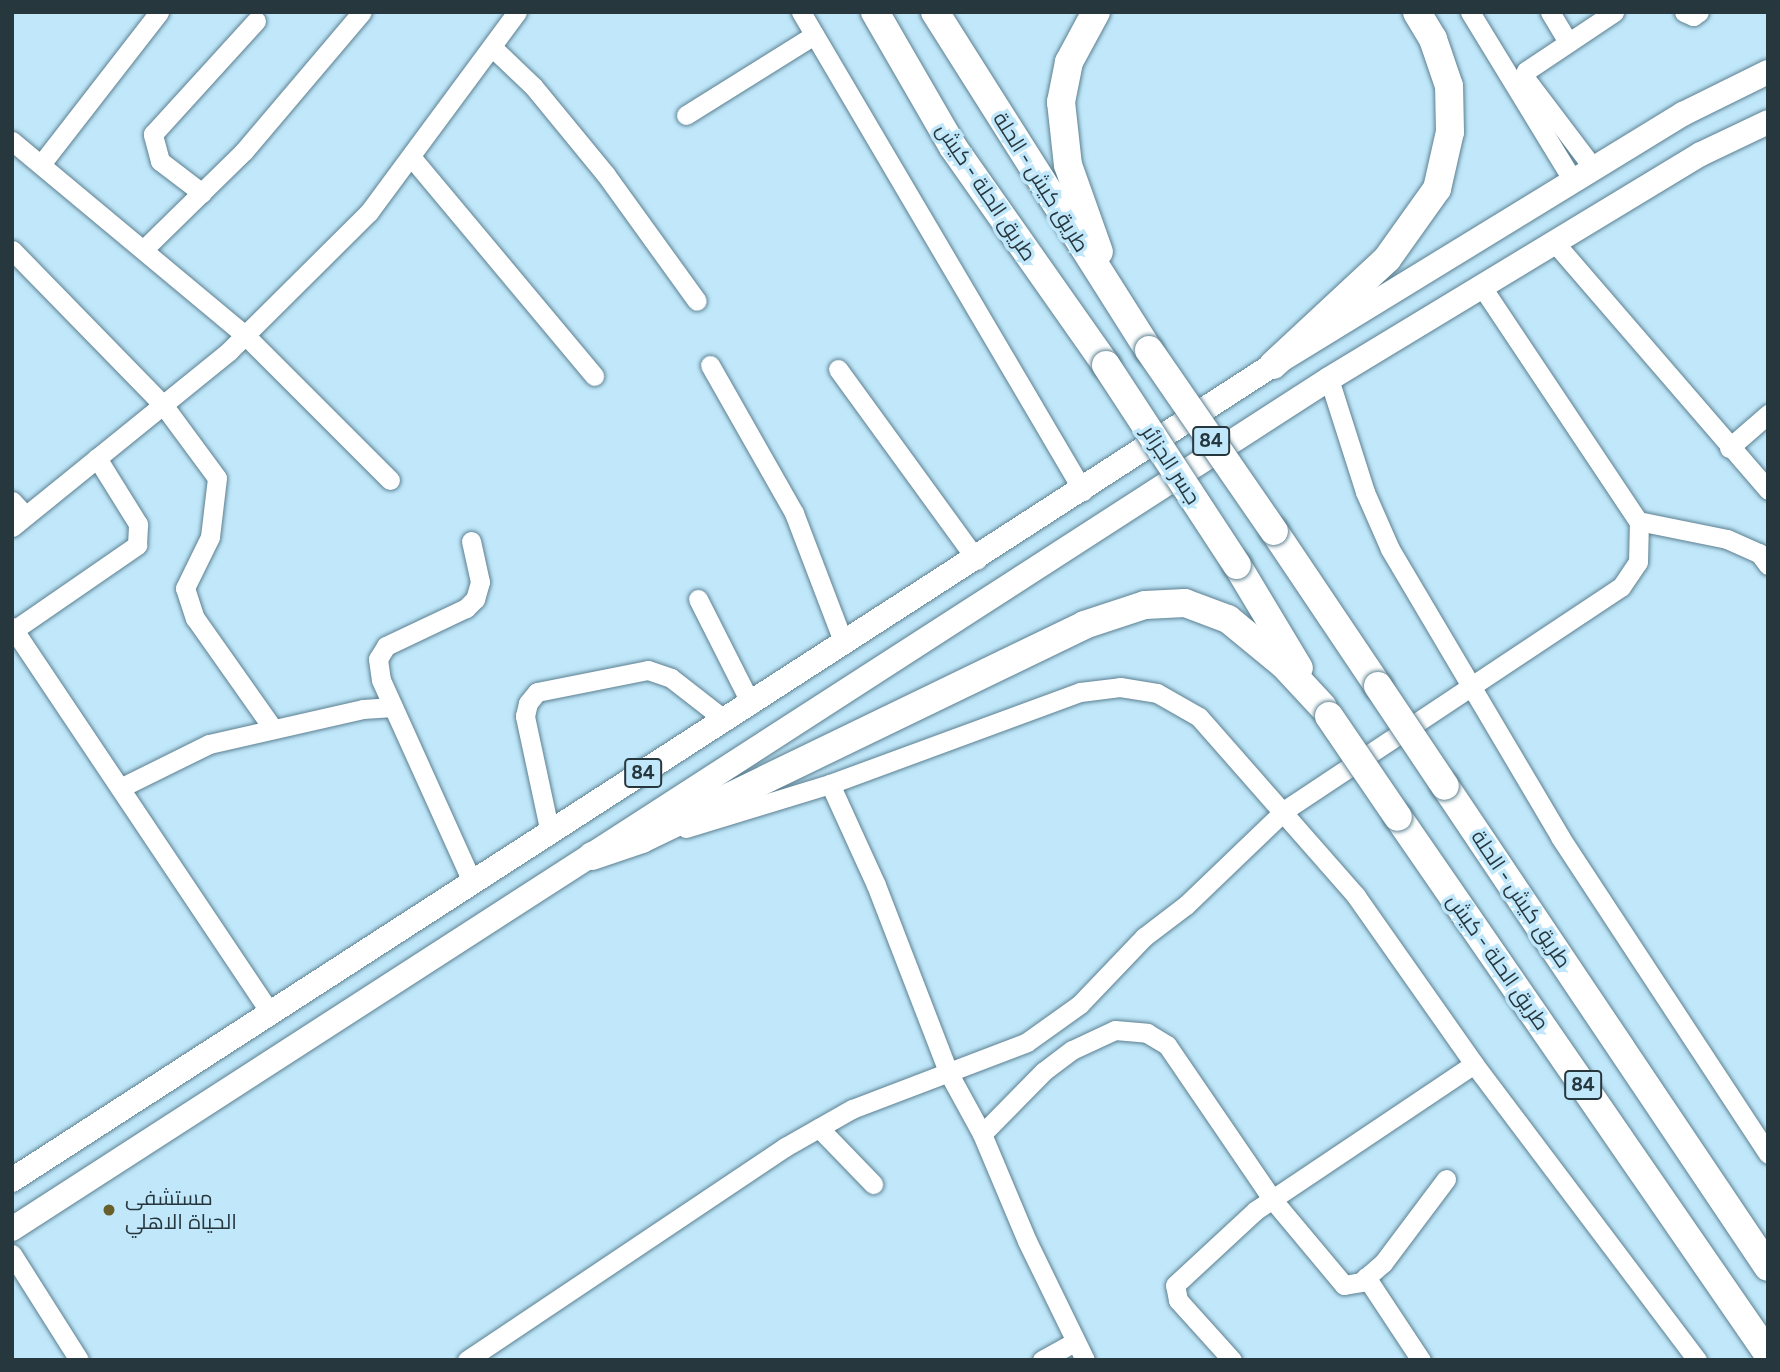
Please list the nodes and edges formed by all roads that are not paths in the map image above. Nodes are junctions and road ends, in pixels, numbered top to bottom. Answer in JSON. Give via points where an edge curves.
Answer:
{"nodes":[{"id":1,"x":159,"y":12,"type":"edge"},
{"id":2,"x":362,"y":12,"type":"edge"},
{"id":3,"x":517,"y":12,"type":"edge"},
{"id":4,"x":801,"y":12,"type":"edge"},
{"id":5,"x":876,"y":12,"type":"edge"},
{"id":6,"x":936,"y":12,"type":"edge"},
{"id":7,"x":1096,"y":12,"type":"edge"},
{"id":8,"x":1418,"y":12,"type":"edge"},
{"id":9,"x":1470,"y":12,"type":"edge"},
{"id":10,"x":1550,"y":12,"type":"edge"},
{"id":11,"x":1614,"y":12,"type":"edge"},
{"id":12,"x":1684,"y":12,"type":"edge"},
{"id":13,"x":1699,"y":12,"type":"edge"},
{"id":14,"x":256,"y":21,"type":"dead end"},
{"id":15,"x":814,"y":36,"type":"junction"},
{"id":16,"x":1568,"y":42,"type":"junction"},
{"id":17,"x":492,"y":47,"type":"junction"},
{"id":18,"x":1768,"y":72,"type":"edge"},
{"id":19,"x":686,"y":115,"type":"dead end"},
{"id":20,"x":1768,"y":122,"type":"edge"},
{"id":21,"x":12,"y":141,"type":"edge"},
{"id":22,"x":412,"y":158,"type":"junction"},
{"id":23,"x":42,"y":163,"type":"junction"},
{"id":24,"x":1584,"y":175,"type":"junction"},
{"id":25,"x":202,"y":193,"type":"junction"},
{"id":26,"x":1555,"y":243,"type":"junction"},
{"id":27,"x":144,"y":249,"type":"junction"},
{"id":28,"x":12,"y":250,"type":"edge"},
{"id":29,"x":1482,"y":286,"type":"junction"},
{"id":30,"x":697,"y":301,"type":"dead end"},
{"id":31,"x":1128,"y":319,"type":"junction"},
{"id":32,"x":245,"y":335,"type":"junction"},
{"id":33,"x":710,"y":365,"type":"dead end"},
{"id":34,"x":1106,"y":365,"type":"joint"},
{"id":35,"x":1273,"y":365,"type":"junction"},
{"id":36,"x":838,"y":369,"type":"dead end"},
{"id":37,"x":594,"y":376,"type":"dead end"},
{"id":38,"x":1329,"y":379,"type":"junction"},
{"id":39,"x":164,"y":406,"type":"junction"},
{"id":40,"x":1768,"y":414,"type":"edge"},
{"id":41,"x":1729,"y":448,"type":"junction"},
{"id":42,"x":97,"y":458,"type":"junction"},
{"id":43,"x":390,"y":480,"type":"dead end"},
{"id":44,"x":1768,"y":490,"type":"edge"},
{"id":45,"x":1083,"y":491,"type":"junction"},
{"id":46,"x":17,"y":514,"type":"edge"},
{"id":47,"x":1639,"y":521,"type":"junction"},
{"id":48,"x":471,"y":541,"type":"dead end"},
{"id":49,"x":977,"y":560,"type":"junction"},
{"id":50,"x":1237,"y":565,"type":"joint"},
{"id":51,"x":1768,"y":565,"type":"edge"},
{"id":52,"x":698,"y":599,"type":"dead end"},
{"id":53,"x":13,"y":628,"type":"edge"},
{"id":54,"x":844,"y":644,"type":"junction"},
{"id":55,"x":1469,"y":687,"type":"junction"},
{"id":56,"x":751,"y":704,"type":"junction"},
{"id":57,"x":393,"y":707,"type":"junction"},
{"id":58,"x":1326,"y":712,"type":"junction"},
{"id":59,"x":726,"y":720,"type":"junction"},
{"id":60,"x":272,"y":727,"type":"junction"},
{"id":61,"x":830,"y":784,"type":"junction"},
{"id":62,"x":120,"y":788,"type":"junction"},
{"id":63,"x":1285,"y":810,"type":"junction"},
{"id":64,"x":550,"y":832,"type":"junction"},
{"id":65,"x":642,"y":839,"type":"junction"},
{"id":66,"x":592,"y":856,"type":"junction"},
{"id":67,"x":472,"y":882,"type":"junction"},
{"id":68,"x":445,"y":902,"type":"junction"},
{"id":69,"x":403,"y":929,"type":"junction"},
{"id":70,"x":465,"y":936,"type":"junction"},
{"id":71,"x":425,"y":962,"type":"junction"},
{"id":72,"x":270,"y":1013,"type":"junction"},
{"id":73,"x":1474,"y":1064,"type":"junction"},
{"id":74,"x":948,"y":1072,"type":"junction"},
{"id":75,"x":819,"y":1128,"type":"junction"},
{"id":76,"x":982,"y":1134,"type":"junction"},
{"id":77,"x":1765,"y":1142,"type":"edge"},
{"id":78,"x":1446,"y":1179,"type":"dead end"},
{"id":79,"x":12,"y":1180,"type":"edge"},
{"id":80,"x":873,"y":1184,"type":"dead end"},
{"id":81,"x":1272,"y":1199,"type":"junction"},
{"id":82,"x":12,"y":1229,"type":"edge"},
{"id":83,"x":12,"y":1254,"type":"edge"},
{"id":84,"x":1768,"y":1267,"type":"edge"},
{"id":85,"x":1366,"y":1278,"type":"junction"},
{"id":86,"x":1074,"y":1342,"type":"junction"},
{"id":87,"x":1768,"y":1354,"type":"edge"},
{"id":88,"x":79,"y":1360,"type":"edge"},
{"id":89,"x":467,"y":1360,"type":"edge"},
{"id":90,"x":1042,"y":1360,"type":"edge"},
{"id":91,"x":1086,"y":1360,"type":"edge"},
{"id":92,"x":1231,"y":1360,"type":"edge"},
{"id":93,"x":1422,"y":1360,"type":"edge"},
{"id":94,"x":1697,"y":1360,"type":"edge"}],
"edges":[{"from":1,"to":23,"type":"street"},
{"from":2,"to":25,"type":"street","via":[[253,141]]},
{"from":3,"to":17,"type":"street"},
{"from":4,"to":15,"type":"street"},
{"from":5,"to":34,"type":"highway","name":"طريق الحلة - كيش","via":[[953,147]]},
{"from":6,"to":31,"type":"highway","name":"طريق كيش - الحلة"},
{"from":7,"to":31,"type":"highway","via":[[1069,62],[1061,102],[1068,165]]},
{"from":8,"to":35,"type":"highway","via":[[1449,86],[1450,132],[1437,189],[1387,258]]},
{"from":9,"to":24,"type":"street"},
{"from":10,"to":16,"type":"street"},
{"from":11,"to":16,"type":"street"},
{"from":12,"to":13,"type":"street","via":[[1688,16]]},
{"from":14,"to":25,"type":"street","via":[[153,134],[152,145],[160,161]]},
{"from":15,"to":19,"type":"street"},
{"from":15,"to":45,"type":"street"},
{"from":16,"to":24,"type":"street","via":[[1528,68],[1526,79]]},
{"from":17,"to":22,"type":"street"},
{"from":17,"to":30,"type":"street","via":[[533,86],[606,175]]},
{"from":18,"to":24,"type":"main road","via":[[1682,114]]},
{"from":20,"to":26,"type":"main road","via":[[1702,154]]},
{"from":21,"to":23,"type":"street"},
{"from":22,"to":32,"type":"street","via":[[369,212]]},
{"from":22,"to":37,"type":"street"},
{"from":23,"to":27,"type":"street"},
{"from":24,"to":35,"type":"main road"},
{"from":25,"to":27,"type":"street"},
{"from":26,"to":29,"type":"main road"},
{"from":26,"to":41,"type":"street"},
{"from":27,"to":32,"type":"street"},
{"from":28,"to":39,"type":"street"},
{"from":29,"to":38,"type":"main road"},
{"from":29,"to":47,"type":"street"},
{"from":31,"to":84,"type":"highway","name":"طريق كيش - الحلة","number":"84","bridge":true},
{"from":32,"to":39,"type":"street"},
{"from":32,"to":43,"type":"street"},
{"from":33,"to":54,"type":"street","via":[[794,513]]},
{"from":34,"to":50,"type":"highway","name":"جسر الجزائر","bridge":true},
{"from":35,"to":45,"type":"main road","number":"84"},
{"from":36,"to":49,"type":"street"},
{"from":38,"to":55,"type":"street","via":[[1381,530]]},
{"from":38,"to":66,"type":"main road"},
{"from":39,"to":42,"type":"street"},
{"from":39,"to":60,"type":"street","via":[[217,478],[210,537],[185,589],[195,618]]},
{"from":40,"to":41,"type":"street"},
{"from":41,"to":44,"type":"street"},
{"from":42,"to":46,"type":"street"},
{"from":42,"to":53,"type":"street","via":[[138,524],[137,545]]},
{"from":45,"to":49,"type":"main road","number":"84"},
{"from":47,"to":51,"type":"street","via":[[1727,539],[1759,554]]},
{"from":47,"to":55,"type":"street","via":[[1638,562],[1621,587]]},
{"from":48,"to":57,"type":"street","via":[[480,582],[475,599],[466,608],[386,646],[377,660]]},
{"from":49,"to":54,"type":"main road","number":"84"},
{"from":50,"to":58,"type":"highway","name":"طريق الحلة - كيش"},
{"from":52,"to":56,"type":"street"},
{"from":53,"to":62,"type":"street"},
{"from":54,"to":56,"type":"main road","number":"84"},
{"from":55,"to":63,"type":"street"},
{"from":55,"to":77,"type":"street","via":[[1633,952]]},
{"from":56,"to":59,"type":"main road","number":"84"},
{"from":57,"to":60,"type":"street"},
{"from":57,"to":67,"type":"street"},
{"from":58,"to":65,"type":"highway","via":[[1284,666],[1228,619],[1185,603],[1145,605],[1084,625]]},
{"from":58,"to":87,"type":"highway","name":"طريق الحلة - كيش","number":"84","bridge":true},
{"from":59,"to":64,"type":"main road","number":"84"},
{"from":59,"to":64,"type":"street","via":[[671,678],[648,670],[537,692],[528,703],[526,716]]},
{"from":60,"to":62,"type":"street","via":[[209,744]]},
{"from":61,"to":63,"type":"street","via":[[1080,692],[1121,687],[1157,694],[1199,717]]},
{"from":61,"to":65,"type":"street"},
{"from":61,"to":74,"type":"street","via":[[876,885]]},
{"from":62,"to":72,"type":"street"},
{"from":63,"to":73,"type":"street","via":[[1356,896]]},
{"from":63,"to":74,"type":"street","via":[[1186,905],[1144,937],[1080,1004],[1027,1042]]},
{"from":64,"to":67,"type":"main road","number":"84"},
{"from":65,"to":66,"type":"highway"},
{"from":66,"to":70,"type":"main road"},
{"from":67,"to":68,"type":"main road","number":"84"},
{"from":68,"to":69,"type":"main road","number":"84"},
{"from":68,"to":70,"type":"main road","via":[[445,926]]},
{"from":69,"to":71,"type":"main road","via":[[423,937]]},
{"from":69,"to":72,"type":"main road","number":"84"},
{"from":70,"to":71,"type":"main road"},
{"from":71,"to":82,"type":"main road"},
{"from":72,"to":79,"type":"main road","number":"84"},
{"from":73,"to":81,"type":"street"},
{"from":73,"to":94,"type":"street"},
{"from":74,"to":75,"type":"street","via":[[852,1109]]},
{"from":74,"to":76,"type":"street"},
{"from":75,"to":80,"type":"street"},
{"from":75,"to":89,"type":"street"},
{"from":76,"to":81,"type":"street","via":[[1044,1071],[1072,1050],[1115,1030],[1147,1033],[1167,1045]]},
{"from":76,"to":86,"type":"street"},
{"from":78,"to":85,"type":"street","via":[[1399,1245]]},
{"from":81,"to":85,"type":"street","via":[[1344,1284]]},
{"from":81,"to":92,"type":"street","via":[[1175,1285],[1178,1300]]},
{"from":83,"to":88,"type":"street"},
{"from":85,"to":93,"type":"street"},
{"from":86,"to":90,"type":"street"},
{"from":86,"to":91,"type":"street"}]}
